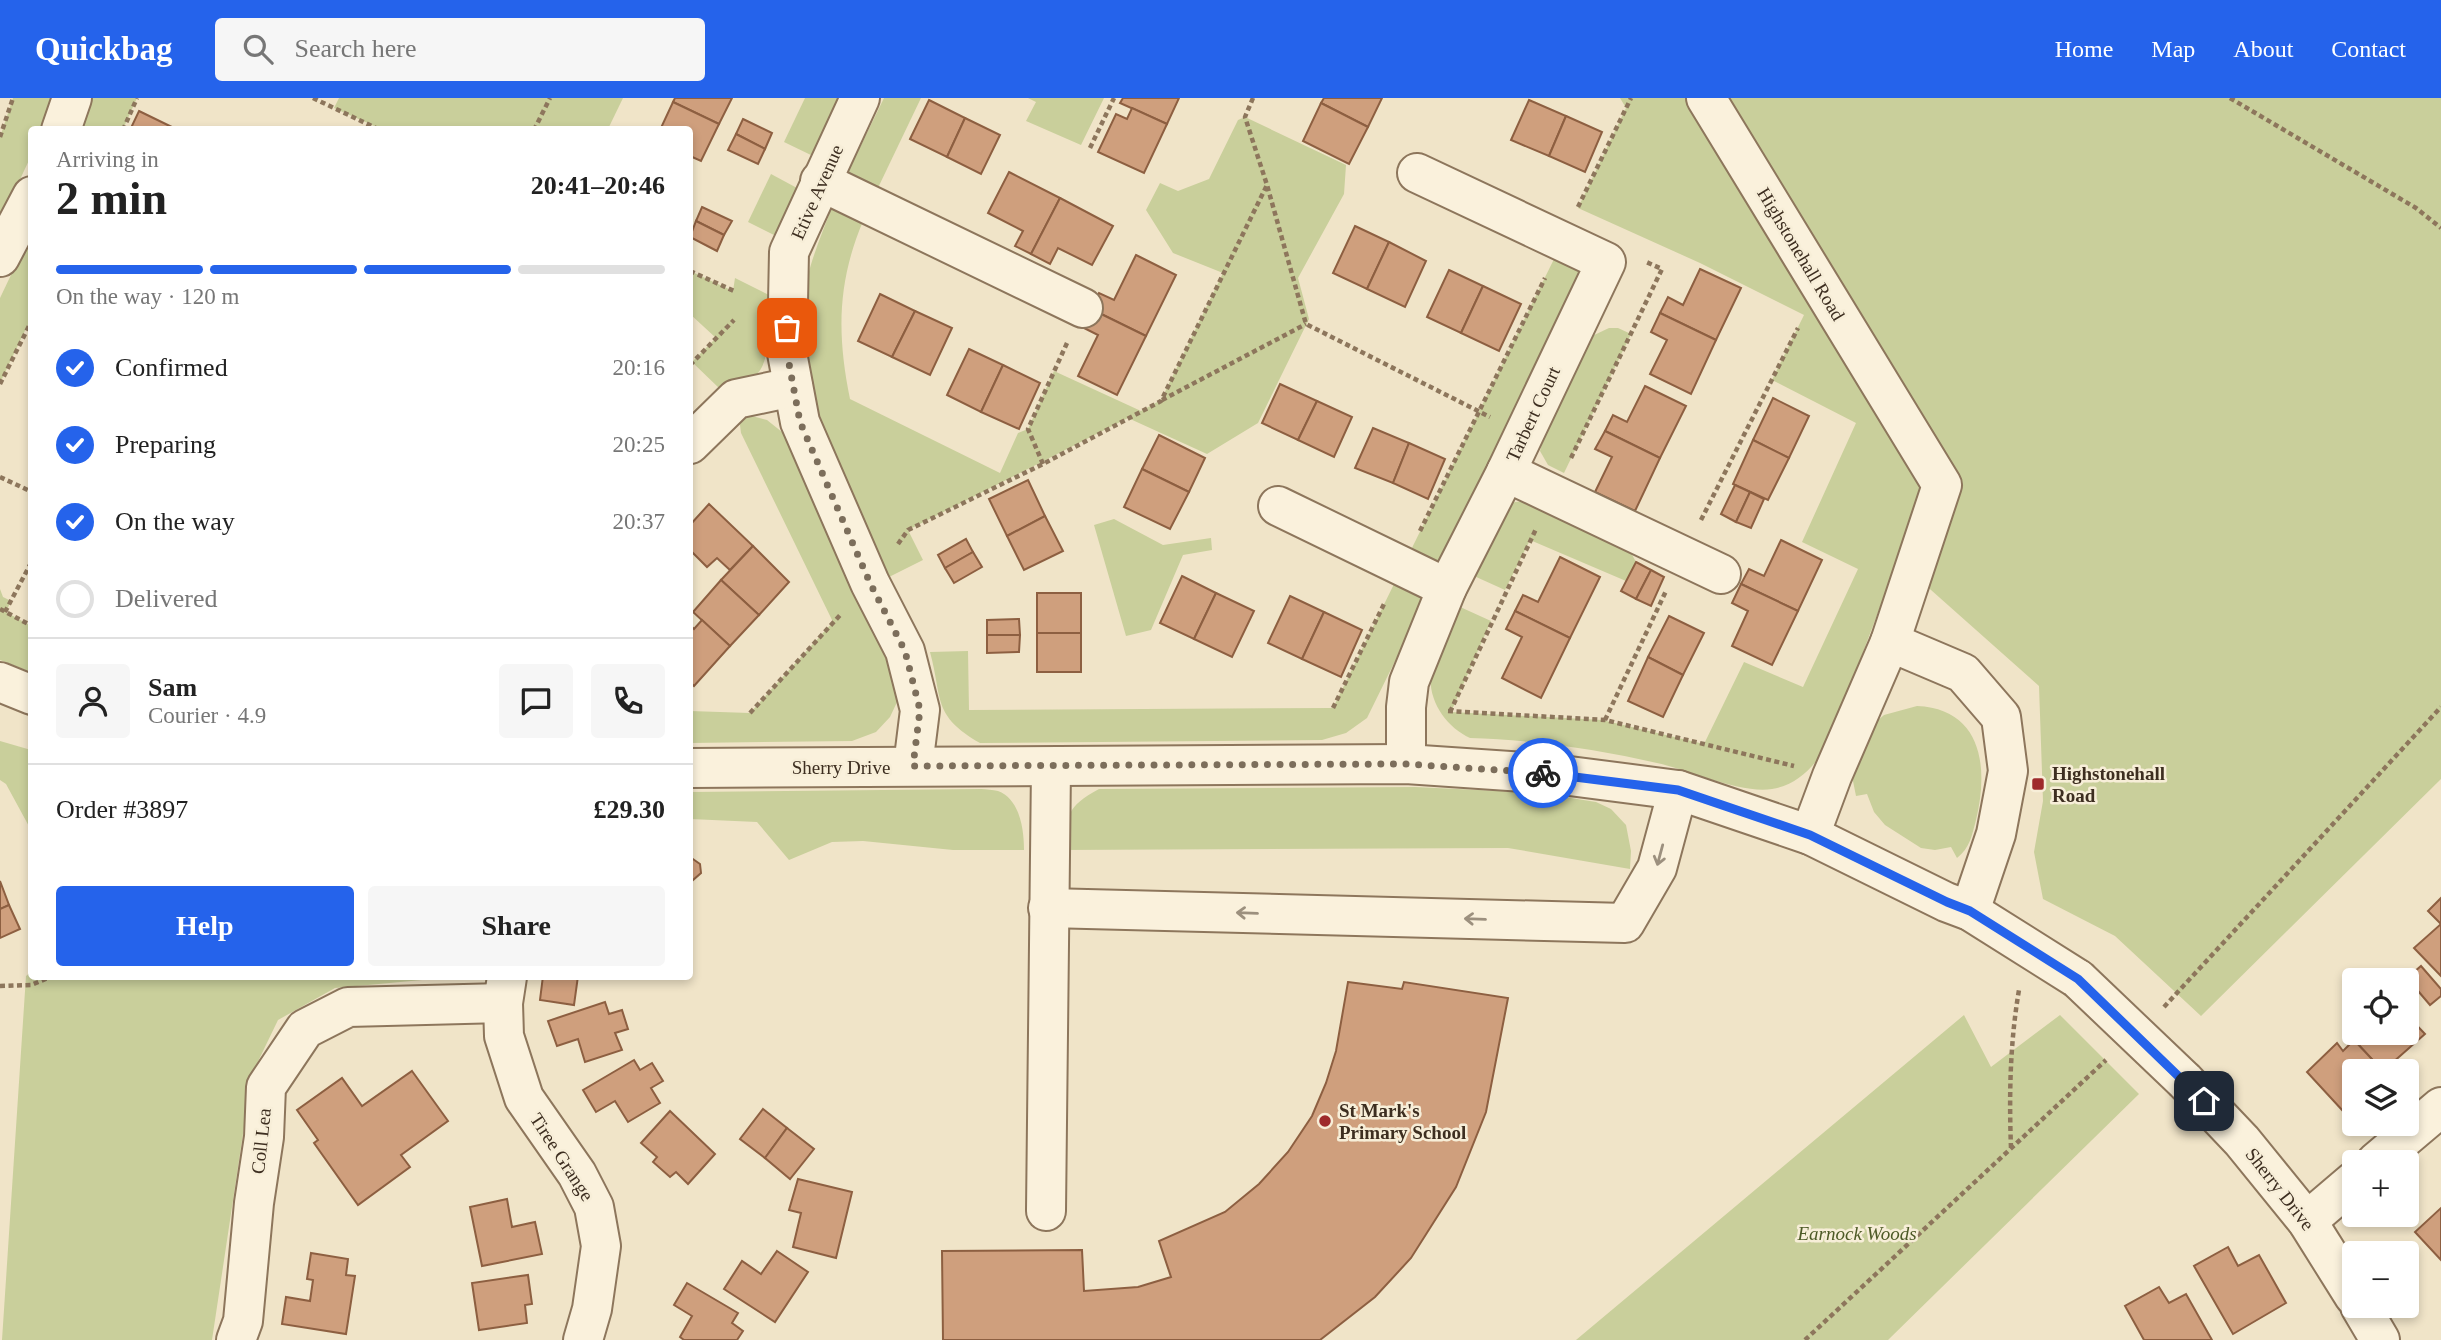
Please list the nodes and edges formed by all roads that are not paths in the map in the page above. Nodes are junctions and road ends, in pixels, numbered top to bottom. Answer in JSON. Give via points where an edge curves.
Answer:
{"nodes":[{"id":1,"x":72,"y":98,"type":"edge"},
{"id":2,"x":860,"y":98,"type":"edge"},
{"id":3,"x":1706,"y":98,"type":"edge"},
{"id":4,"x":62,"y":126,"type":"edge"},
{"id":5,"x":1417,"y":173,"type":"dead end"},
{"id":6,"x":820,"y":181,"type":"junction"},
{"id":7,"x":28,"y":204,"type":"edge"},
{"id":8,"x":0,"y":257,"type":"edge"},
{"id":9,"x":1083,"y":308,"type":"road end"},
{"id":10,"x":793,"y":387,"type":"junction"},
{"id":11,"x":693,"y":441,"type":"edge"},
{"id":12,"x":1506,"y":472,"type":"junction"},
{"id":13,"x":1278,"y":506,"type":"dead end"},
{"id":14,"x":1721,"y":574,"type":"dead end"},
{"id":15,"x":1447,"y":588,"type":"junction"},
{"id":16,"x":1890,"y":642,"type":"junction"},
{"id":17,"x":0,"y":682,"type":"edge"},
{"id":18,"x":28,"y":693,"type":"edge"},
{"id":19,"x":1406,"y":764,"type":"junction"},
{"id":20,"x":913,"y":766,"type":"junction"},
{"id":21,"x":1051,"y":766,"type":"junction"},
{"id":22,"x":693,"y":768,"type":"edge"},
{"id":23,"x":1678,"y":790,"type":"junction"},
{"id":24,"x":1810,"y":835,"type":"junction"},
{"id":25,"x":1048,"y":908,"type":"junction"},
{"id":26,"x":1970,"y":911,"type":"junction"},
{"id":27,"x":505,"y":990,"type":"edge"},
{"id":28,"x":2441,"y":1107,"type":"edge"},
{"id":29,"x":2390,"y":1150,"type":"edge"},
{"id":30,"x":2342,"y":1191,"type":"edge"},
{"id":31,"x":1046,"y":1211,"type":"dead end"},
{"id":32,"x":2306,"y":1221,"type":"junction"},
{"id":33,"x":2342,"y":1277,"type":"edge"},
{"id":34,"x":2367,"y":1318,"type":"edge"},
{"id":35,"x":236,"y":1340,"type":"edge"},
{"id":36,"x":583,"y":1340,"type":"edge"},
{"id":37,"x":2381,"y":1340,"type":"edge"}],
"edges":[{"from":1,"to":4,"type":"street"},
{"from":2,"to":6,"type":"street","name":"Etive Avenue"},
{"from":3,"to":16,"type":"street","name":"Highstonehall Road","via":[[1942,485]]},
{"from":5,"to":12,"type":"street","name":"Tarbert Court","via":[[1606,262]]},
{"from":6,"to":9,"type":"street"},
{"from":6,"to":10,"type":"street","name":"Etive Avenue","via":[[789,252],[787,353]]},
{"from":7,"to":8,"type":"street"},
{"from":10,"to":11,"type":"street","via":[[736,399]]},
{"from":10,"to":20,"type":"street","name":"Etive Avenue","via":[[800,422],[905,651],[920,710]]},
{"from":12,"to":14,"type":"street"},
{"from":12,"to":15,"type":"street","name":"Tarbert Court"},
{"from":13,"to":15,"type":"street"},
{"from":15,"to":19,"type":"street","name":"Tarbert Court","via":[[1409,682]]},
{"from":16,"to":24,"type":"street","name":"Highstonehall Road"},
{"from":16,"to":26,"type":"street","via":[[1963,673],[2001,717],[2008,771],[1996,834]]},
{"from":17,"to":18,"type":"street"},
{"from":19,"to":21,"type":"street","name":"Sherry Drive"},
{"from":19,"to":23,"type":"street","name":"Sherry Drive","via":[[1553,774]]},
{"from":20,"to":21,"type":"street","name":"Sherry Drive"},
{"from":20,"to":22,"type":"street","name":"Sherry Drive"},
{"from":21,"to":25,"type":"street"},
{"from":23,"to":24,"type":"street","name":"Sherry Drive"},
{"from":23,"to":25,"type":"street","one_way":true,"via":[[1657,868],[1625,923]]},
{"from":24,"to":26,"type":"street","name":"Sherry Drive"},
{"from":25,"to":31,"type":"street"},
{"from":26,"to":32,"type":"street","name":"Sherry Drive","bridge":true,"via":[[2078,979],[2242,1141]]},
{"from":27,"to":35,"type":"street","name":"Coll Lea","via":[[348,1007],[305,1029],[266,1087],[243,1321]]},
{"from":27,"to":36,"type":"street","name":"Tiree Grange","via":[[504,1036],[524,1098],[578,1174],[594,1208],[601,1246]]},
{"from":28,"to":29,"type":"street"},
{"from":30,"to":32,"type":"street"},
{"from":32,"to":33,"type":"street","name":"Sherry Drive"},
{"from":34,"to":37,"type":"street"}]}
